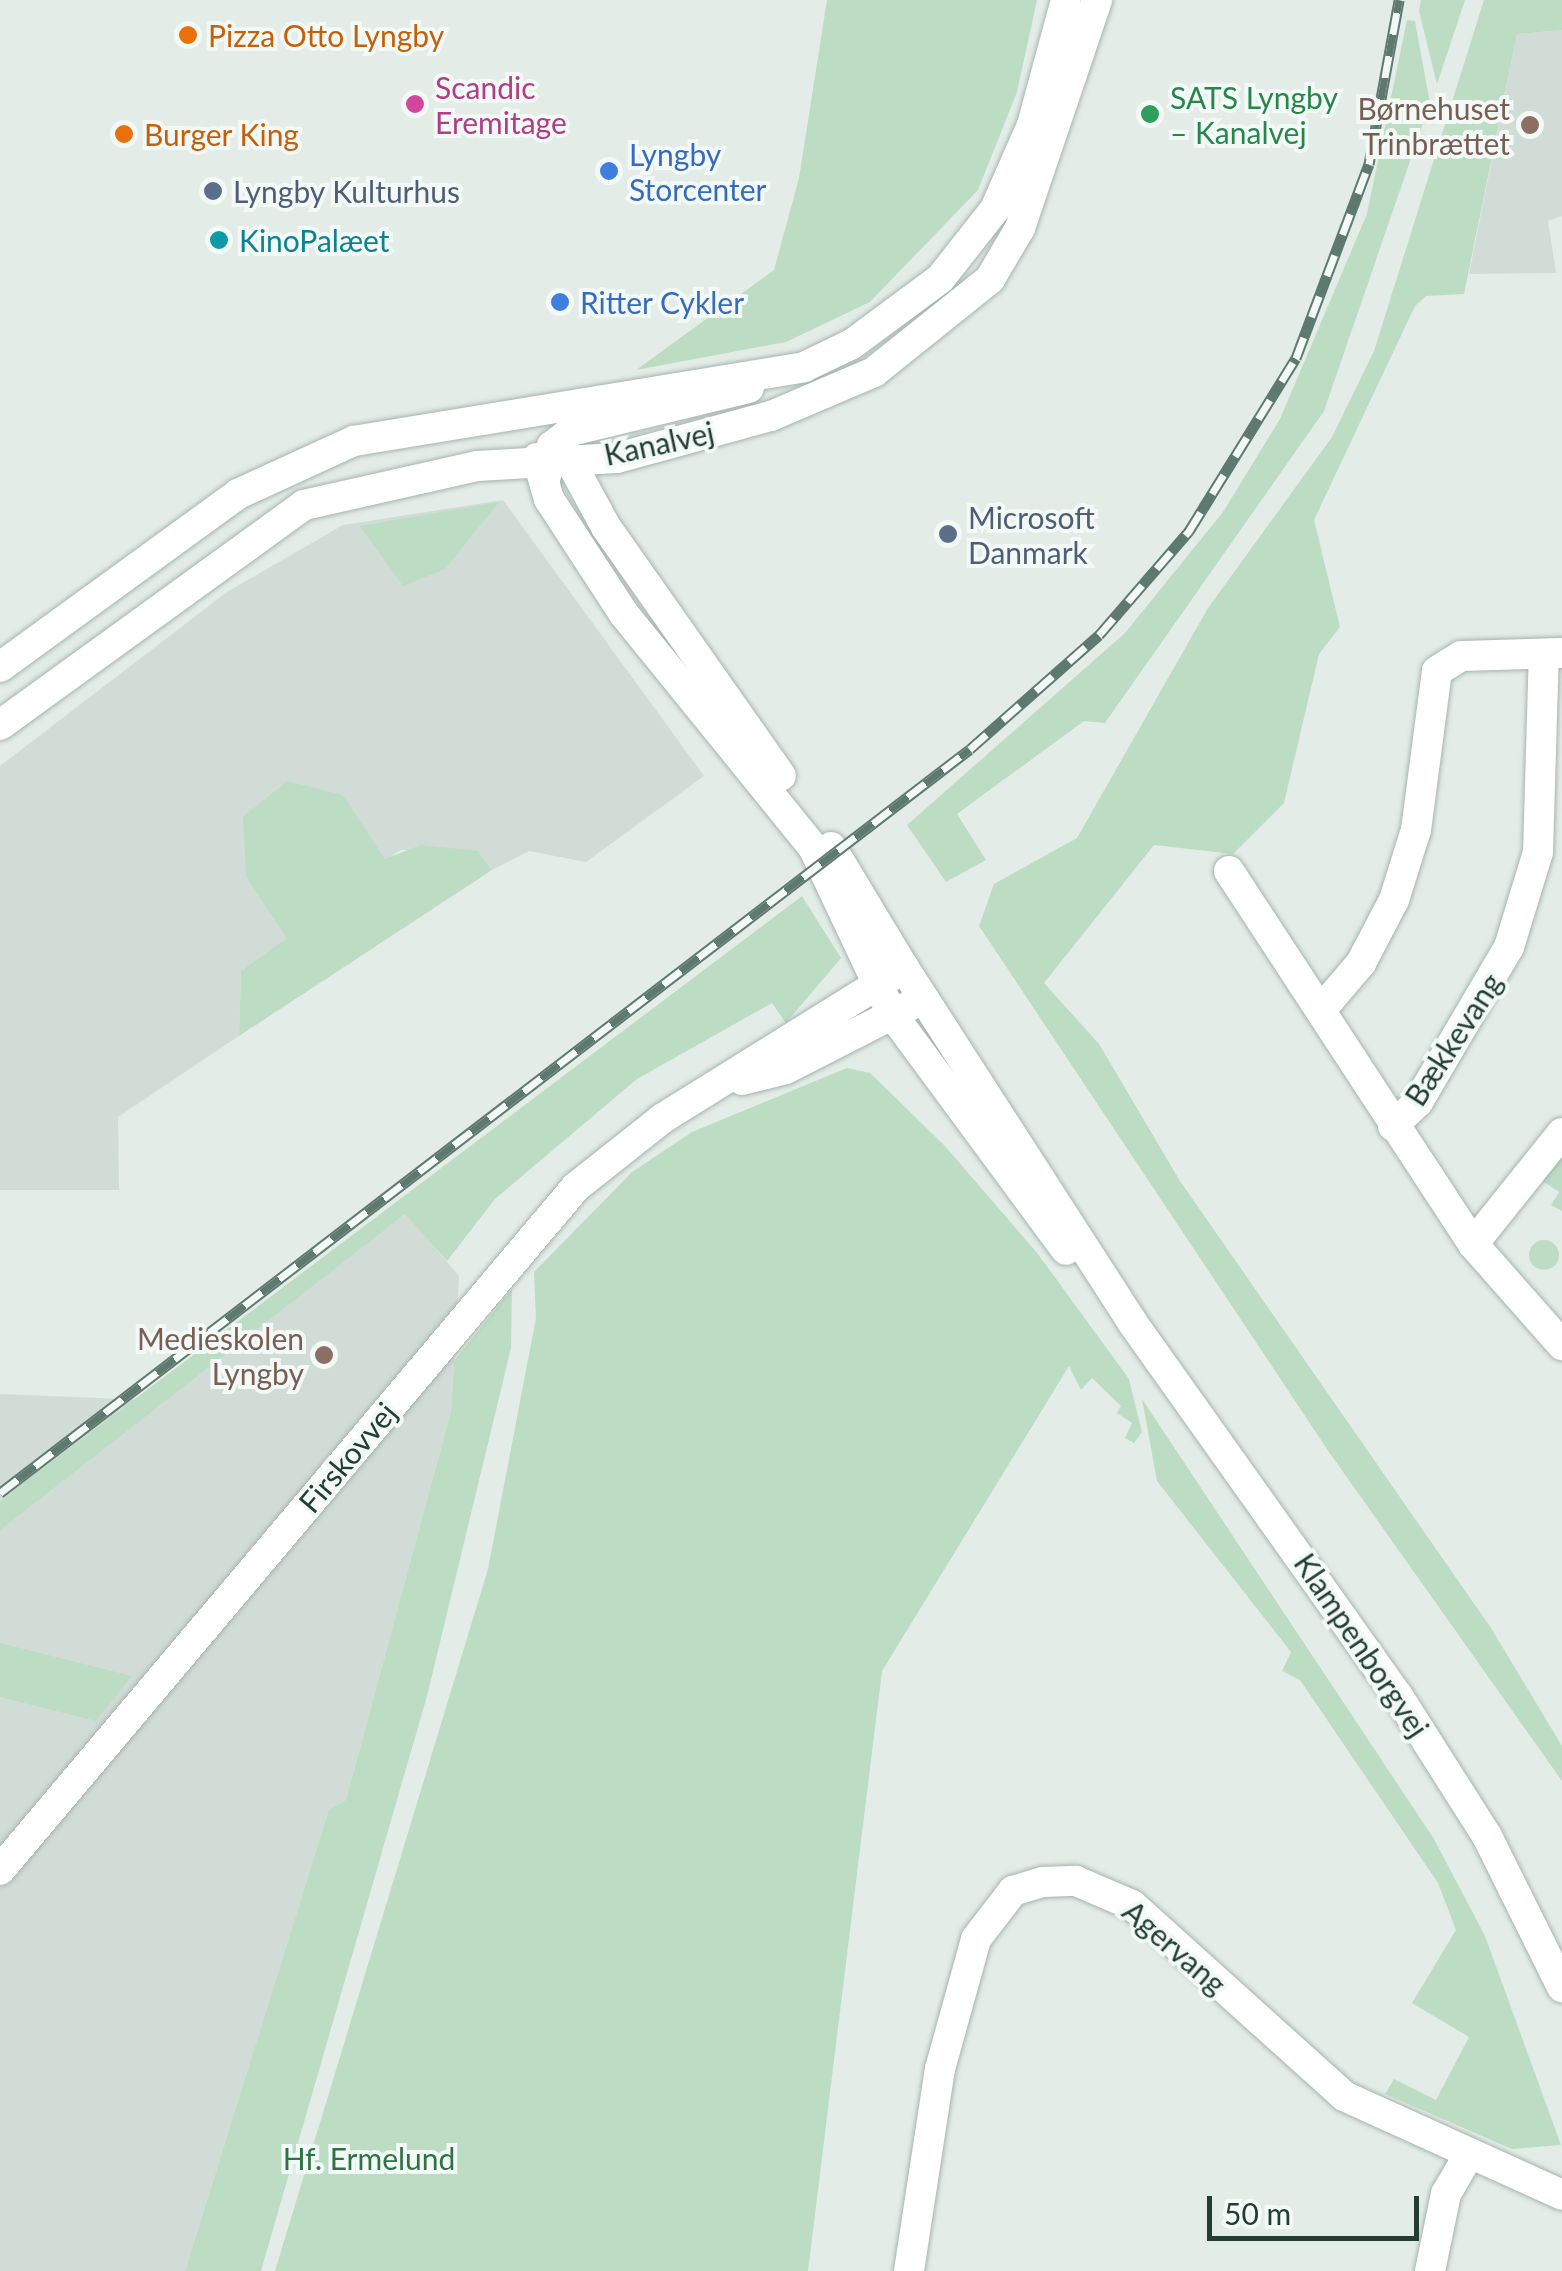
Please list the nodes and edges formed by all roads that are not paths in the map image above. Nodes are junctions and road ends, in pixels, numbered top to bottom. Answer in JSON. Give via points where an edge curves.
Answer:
{"nodes":[{"id":1,"x":1066,"y":0,"type":"edge"},
{"id":2,"x":1097,"y":0,"type":"edge"},
{"id":3,"x":804,"y":368,"type":"junction"},
{"id":4,"x":551,"y":458,"type":"junction"},
{"id":5,"x":1553,"y":653,"type":"edge"},
{"id":6,"x":0,"y":667,"type":"edge"},
{"id":7,"x":0,"y":725,"type":"edge"},
{"id":8,"x":1229,"y":871,"type":"dead end"},
{"id":9,"x":904,"y":968,"type":"junction"},
{"id":10,"x":875,"y":981,"type":"junction"},
{"id":11,"x":920,"y":1000,"type":"junction"},
{"id":12,"x":1321,"y":1010,"type":"junction"},
{"id":13,"x":892,"y":1014,"type":"junction"},
{"id":14,"x":729,"y":1083,"type":"junction"},
{"id":15,"x":1393,"y":1126,"type":"junction"},
{"id":16,"x":1562,"y":1133,"type":"edge"},
{"id":17,"x":1473,"y":1244,"type":"junction"},
{"id":18,"x":1132,"y":1322,"type":"junction"},
{"id":19,"x":1562,"y":1346,"type":"edge"},
{"id":20,"x":0,"y":1870,"type":"edge"},
{"id":21,"x":1562,"y":1988,"type":"edge"},
{"id":22,"x":1468,"y":2156,"type":"junction"},
{"id":23,"x":1562,"y":2195,"type":"edge"},
{"id":24,"x":910,"y":2271,"type":"edge"},
{"id":25,"x":1430,"y":2271,"type":"edge"}],
"edges":[{"from":1,"to":3,"type":"street","name":"Kanalvej","via":[[1032,125],[963,255],[908,306]]},
{"from":2,"to":4,"type":"street","name":"Kanalvej","via":[[1020,228],[990,279],[934,332],[840,389],[772,416],[616,458]]},
{"from":3,"to":4,"type":"street","via":[[570,431]]},
{"from":3,"to":6,"type":"street","name":"Kanalvej","via":[[354,441],[238,494]]},
{"from":4,"to":7,"type":"street","name":"Kanalvej","via":[[368,484],[304,505]]},
{"from":4,"to":9,"type":"street","name":"Klampenborgvej"},
{"from":4,"to":10,"type":"street","name":"Klampenborgvej","via":[[549,499],[671,680],[813,847]]},
{"from":5,"to":12,"type":"street","name":"Bækkevang","via":[[1461,656],[1437,672],[1416,830],[1394,900],[1362,963]]},
{"from":5,"to":15,"type":"street","name":"Bækkevang","via":[[1538,852],[1509,947],[1418,1102]]},
{"from":8,"to":12,"type":"street","name":"Bækkevang"},
{"from":9,"to":10,"type":"street","name":"Firskovvej"},
{"from":9,"to":11,"type":"street","name":"Klampenborgvej"},
{"from":10,"to":13,"type":"street","name":"Klampenborgvej"},
{"from":10,"to":14,"type":"street","name":"Firskovvej"},
{"from":11,"to":13,"type":"street","name":"Firskovvej"},
{"from":11,"to":18,"type":"street","name":"Klampenborgvej"},
{"from":12,"to":15,"type":"street","name":"Bækkevang"},
{"from":13,"to":14,"type":"street","name":"Firskovvej","via":[[786,1070]]},
{"from":13,"to":18,"type":"street","name":"Klampenborgvej","via":[[1094,1288]]},
{"from":14,"to":20,"type":"street","name":"Firskovvej","via":[[664,1118],[576,1186]]},
{"from":15,"to":17,"type":"street","name":"Bækkevang"},
{"from":16,"to":17,"type":"street"},
{"from":17,"to":19,"type":"street","name":"Bækkevang"},
{"from":18,"to":21,"type":"street","name":"Klampenborgvej","via":[[1398,1696],[1486,1836]]},
{"from":22,"to":23,"type":"street","name":"Agervang"},
{"from":22,"to":24,"type":"street","name":"Agervang","via":[[1344,2096],[1132,1905],[1076,1881],[1043,1882],[1003,1900],[976,1939],[940,2069]]},
{"from":22,"to":25,"type":"street","via":[[1446,2194]]}]}
